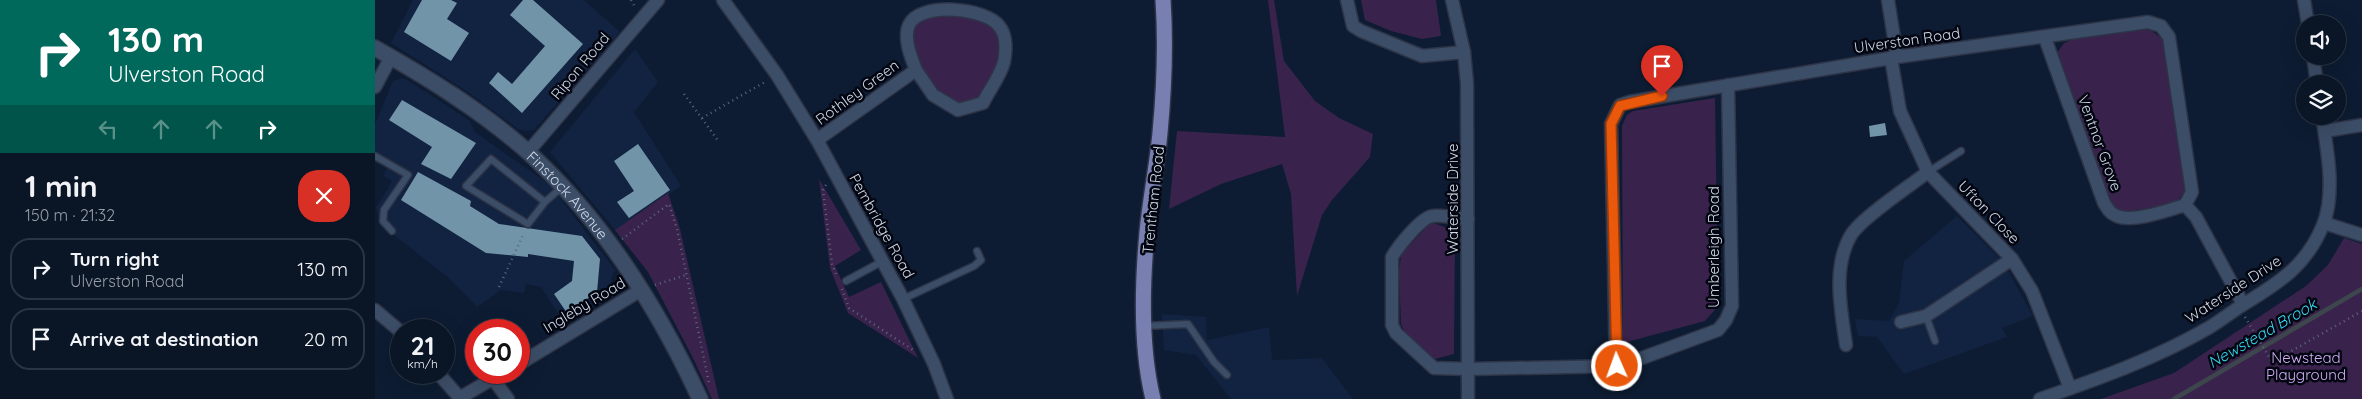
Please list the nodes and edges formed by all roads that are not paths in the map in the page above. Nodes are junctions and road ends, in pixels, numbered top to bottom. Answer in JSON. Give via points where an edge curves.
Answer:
{"nodes":[{"id":1,"x":658,"y":0,"type":"edge"},
{"id":2,"x":723,"y":0,"type":"edge"},
{"id":3,"x":1163,"y":0,"type":"edge"},
{"id":4,"x":1347,"y":0,"type":"edge"},
{"id":5,"x":1452,"y":0,"type":"edge"},
{"id":6,"x":1888,"y":0,"type":"edge"},
{"id":7,"x":2304,"y":0,"type":"edge"},
{"id":8,"x":2306,"y":15,"type":"edge"},
{"id":9,"x":2045,"y":38,"type":"junction"},
{"id":10,"x":375,"y":48,"type":"edge"},
{"id":11,"x":1464,"y":52,"type":"junction"},
{"id":12,"x":391,"y":57,"type":"junction"},
{"id":13,"x":1894,"y":57,"type":"junction"},
{"id":14,"x":915,"y":70,"type":"junction"},
{"id":15,"x":1728,"y":85,"type":"junction"},
{"id":16,"x":375,"y":87,"type":"edge"},
{"id":17,"x":2324,"y":125,"type":"edge"},
{"id":18,"x":2362,"y":126,"type":"edge"},
{"id":19,"x":2325,"y":131,"type":"junction"},
{"id":20,"x":817,"y":140,"type":"junction"},
{"id":21,"x":1961,"y":150,"type":"dead end"},
{"id":22,"x":528,"y":152,"type":"junction"},
{"id":23,"x":375,"y":156,"type":"edge"},
{"id":24,"x":1928,"y":172,"type":"junction"},
{"id":25,"x":562,"y":187,"type":"junction"},
{"id":26,"x":545,"y":202,"type":"junction"},
{"id":27,"x":2185,"y":205,"type":"junction"},
{"id":28,"x":1468,"y":219,"type":"junction"},
{"id":29,"x":2324,"y":223,"type":"junction"},
{"id":30,"x":392,"y":231,"type":"dead end"},
{"id":31,"x":2362,"y":235,"type":"edge"},
{"id":32,"x":977,"y":251,"type":"dead end"},
{"id":33,"x":2012,"y":258,"type":"junction"},
{"id":34,"x":883,"y":261,"type":"junction"},
{"id":35,"x":846,"y":281,"type":"dead end"},
{"id":36,"x":641,"y":290,"type":"junction"},
{"id":37,"x":903,"y":299,"type":"junction"},
{"id":38,"x":2240,"y":306,"type":"junction"},
{"id":39,"x":375,"y":310,"type":"edge"},
{"id":40,"x":1926,"y":316,"type":"junction"},
{"id":41,"x":1901,"y":322,"type":"dead end"},
{"id":42,"x":390,"y":323,"type":"edge"},
{"id":43,"x":1145,"y":326,"type":"junction"},
{"id":44,"x":1935,"y":341,"type":"dead end"},
{"id":45,"x":1845,"y":345,"type":"dead end"},
{"id":46,"x":530,"y":357,"type":"edge"},
{"id":47,"x":1617,"y":366,"type":"junction"},
{"id":48,"x":1469,"y":369,"type":"junction"},
{"id":49,"x":1227,"y":375,"type":"dead end"},
{"id":50,"x":447,"y":384,"type":"edge"},
{"id":51,"x":484,"y":384,"type":"edge"},
{"id":52,"x":502,"y":384,"type":"edge"},
{"id":53,"x":2070,"y":388,"type":"junction"},
{"id":54,"x":705,"y":394,"type":"edge"},
{"id":55,"x":459,"y":398,"type":"edge"},
{"id":56,"x":507,"y":399,"type":"edge"},
{"id":57,"x":947,"y":399,"type":"edge"},
{"id":58,"x":1153,"y":399,"type":"edge"},
{"id":59,"x":1468,"y":399,"type":"edge"},
{"id":60,"x":2039,"y":399,"type":"edge"}],
"edges":[{"from":1,"to":22,"type":"street","name":"Ripon Road"},
{"from":2,"to":20,"type":"street","name":"Pembridge Road","via":[[777,75]]},
{"from":3,"to":43,"type":"main road","name":"Trentham Road","via":[[1165,27],[1160,134],[1147,232]]},
{"from":4,"to":11,"type":"street","via":[[1353,26],[1361,31],[1422,56]]},
{"from":5,"to":11,"type":"street","name":"Waterside Drive"},
{"from":6,"to":13,"type":"street","name":"Ufton Close"},
{"from":7,"to":8,"type":"street"},
{"from":9,"to":13,"type":"street","name":"Ulverston Road"},
{"from":9,"to":27,"type":"street","name":"Ventnor Grove","via":[[2101,194],[2113,215],[2123,219]]},
{"from":9,"to":27,"type":"street","name":"Ulverston Road","via":[[2148,22],[2161,26],[2169,37],[2192,192]]},
{"from":10,"to":12,"type":"street","name":"Finstock Avenue"},
{"from":11,"to":28,"type":"street","name":"Waterside Drive"},
{"from":12,"to":16,"type":"street"},
{"from":12,"to":22,"type":"street","name":"Finstock Avenue","via":[[427,77]]},
{"from":13,"to":15,"type":"street","name":"Ulverston Road"},
{"from":13,"to":24,"type":"street","name":"Ufton Close","via":[[1899,111]]},
{"from":14,"to":14,"type":"street","name":"Rothley Green","via":[[909,49],[909,25],[915,17],[927,11],[944,9],[985,15],[998,24],[1004,34],[1004,63],[983,103],[958,110],[933,95]]},
{"from":14,"to":20,"type":"street","name":"Rothley Green"},
{"from":15,"to":47,"type":"street","name":"Umberleigh Road","via":[[1729,314],[1718,330]]},
{"from":15,"to":47,"type":"street","name":"Ulverston Road","via":[[1629,102],[1614,113],[1611,138]]},
{"from":17,"to":19,"type":"street","name":"Waterside Drive"},
{"from":18,"to":19,"type":"street"},
{"from":19,"to":29,"type":"street","name":"Waterside Drive","via":[[2329,193]]},
{"from":20,"to":34,"type":"street","name":"Pembridge Road"},
{"from":21,"to":24,"type":"lane"},
{"from":22,"to":25,"type":"street","name":"Finstock Avenue"},
{"from":23,"to":30,"type":"lane","via":[[408,175],[385,210],[383,221]]},
{"from":24,"to":33,"type":"street","name":"Ufton Close"},
{"from":24,"to":45,"type":"street","via":[[1851,234],[1841,261]]},
{"from":25,"to":26,"type":"lane"},
{"from":25,"to":36,"type":"street","name":"Finstock Avenue","via":[[612,246]]},
{"from":26,"to":26,"type":"lane","via":[[527,224],[466,186],[491,159]]},
{"from":27,"to":38,"type":"street","via":[[2195,217]]},
{"from":28,"to":48,"type":"street","name":"Waterside Drive"},
{"from":28,"to":48,"type":"street","name":"Umberleigh Road","via":[[1431,216],[1397,248],[1392,257],[1392,325],[1396,333],[1434,368]]},
{"from":29,"to":31,"type":"street"},
{"from":29,"to":38,"type":"street","name":"Waterside Drive","via":[[2310,250],[2287,277]]},
{"from":32,"to":37,"type":"lane","via":[[981,260],[974,266]]},
{"from":33,"to":40,"type":"street"},
{"from":33,"to":53,"type":"street","name":"Ufton Close","via":[[2032,291]]},
{"from":34,"to":35,"type":"lane"},
{"from":34,"to":37,"type":"street","name":"Pembridge Road"},
{"from":36,"to":46,"type":"street","name":"Ingleby Road"},
{"from":36,"to":54,"type":"street","name":"Finstock Avenue"},
{"from":37,"to":57,"type":"street","name":"Pembridge Road"},
{"from":38,"to":53,"type":"street","name":"Waterside Drive","via":[[2151,357]]},
{"from":39,"to":42,"type":"street"},
{"from":40,"to":41,"type":"street"},
{"from":40,"to":44,"type":"lane"},
{"from":43,"to":49,"type":"lane","via":[[1188,324]]},
{"from":43,"to":58,"type":"main road","name":"Trentham Road","via":[[1145,352]]},
{"from":47,"to":48,"type":"street","name":"Umberleigh Road"},
{"from":48,"to":59,"type":"street","name":"Waterside Drive"},
{"from":50,"to":55,"type":"street"},
{"from":51,"to":55,"type":"street"},
{"from":52,"to":56,"type":"street"},
{"from":53,"to":60,"type":"street","name":"Waterside Drive"}]}
